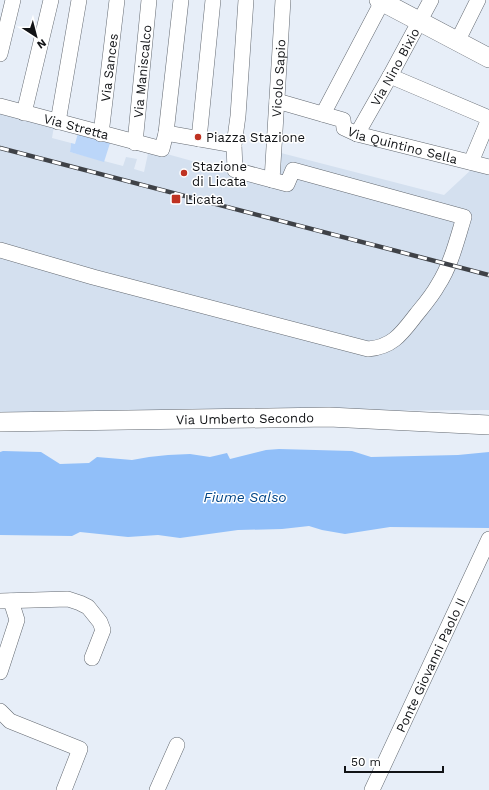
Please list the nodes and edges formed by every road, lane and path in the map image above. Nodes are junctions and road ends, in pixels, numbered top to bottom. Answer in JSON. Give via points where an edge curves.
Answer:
{"nodes":[{"id":1,"x":13,"y":0,"type":"edge"},
{"id":2,"x":50,"y":0,"type":"edge"},
{"id":3,"x":80,"y":0,"type":"edge"},
{"id":4,"x":117,"y":0,"type":"edge"},
{"id":5,"x":149,"y":0,"type":"edge"},
{"id":6,"x":181,"y":0,"type":"edge"},
{"id":7,"x":213,"y":0,"type":"edge"},
{"id":8,"x":246,"y":0,"type":"edge"},
{"id":9,"x":283,"y":0,"type":"edge"},
{"id":10,"x":381,"y":0,"type":"edge"},
{"id":11,"x":431,"y":0,"type":"edge"},
{"id":12,"x":478,"y":0,"type":"edge"},
{"id":13,"x":420,"y":22,"type":"junction"},
{"id":14,"x":457,"y":42,"type":"junction"},
{"id":15,"x":0,"y":54,"type":"edge"},
{"id":16,"x":489,"y":58,"type":"edge"},
{"id":17,"x":390,"y":76,"type":"junction"},
{"id":18,"x":277,"y":101,"type":"junction"},
{"id":19,"x":0,"y":106,"type":"edge"},
{"id":20,"x":24,"y":113,"type":"junction"},
{"id":21,"x":322,"y":114,"type":"junction"},
{"id":22,"x":489,"y":119,"type":"edge"},
{"id":23,"x":58,"y":122,"type":"junction"},
{"id":24,"x":166,"y":133,"type":"junction"},
{"id":25,"x":101,"y":134,"type":"junction"},
{"id":26,"x":358,"y":134,"type":"junction"},
{"id":27,"x":199,"y":139,"type":"junction"},
{"id":28,"x":135,"y":143,"type":"junction"},
{"id":29,"x":234,"y":144,"type":"junction"},
{"id":30,"x":471,"y":162,"type":"junction"},
{"id":31,"x":489,"y":167,"type":"edge"},
{"id":32,"x":272,"y":180,"type":"junction"},
{"id":33,"x":0,"y":250,"type":"edge"},
{"id":34,"x":0,"y":422,"type":"edge"},
{"id":35,"x":489,"y":425,"type":"edge"},
{"id":36,"x":489,"y":539,"type":"edge"},
{"id":37,"x":5,"y":601,"type":"edge"},
{"id":38,"x":92,"y":658,"type":"dead end"},
{"id":39,"x":0,"y":672,"type":"edge"},
{"id":40,"x":0,"y":711,"type":"edge"},
{"id":41,"x":177,"y":745,"type":"dead end"},
{"id":42,"x":64,"y":790,"type":"edge"},
{"id":43,"x":157,"y":790,"type":"edge"},
{"id":44,"x":372,"y":790,"type":"edge"}],
"edges":[{"from":1,"to":15,"type":"street"},
{"from":2,"to":20,"type":"street"},
{"from":3,"to":23,"type":"street"},
{"from":4,"to":25,"type":"street","name":"Via Sances"},
{"from":5,"to":28,"type":"street","name":"Via Maniscalco"},
{"from":6,"to":24,"type":"street"},
{"from":7,"to":27,"type":"street"},
{"from":8,"to":29,"type":"street"},
{"from":9,"to":18,"type":"street","name":"Vicolo Sapio"},
{"from":10,"to":13,"type":"main road"},
{"from":10,"to":21,"type":"street"},
{"from":11,"to":13,"type":"street","name":"Via Nino Bixio"},
{"from":12,"to":14,"type":"street"},
{"from":13,"to":14,"type":"main road"},
{"from":13,"to":17,"type":"street","name":"Via Nino Bixio"},
{"from":14,"to":16,"type":"main road"},
{"from":17,"to":22,"type":"street"},
{"from":17,"to":26,"type":"street","name":"Via Nino Bixio"},
{"from":18,"to":21,"type":"street","name":"Via Quintino Sella"},
{"from":18,"to":32,"type":"street","name":"Vicolo Sapio"},
{"from":19,"to":20,"type":"street","name":"Via Stretta"},
{"from":20,"to":23,"type":"street","name":"Via Stretta"},
{"from":21,"to":26,"type":"street","name":"Via Quintino Sella","via":[[343,120],[344,128]]},
{"from":22,"to":30,"type":"street"},
{"from":23,"to":25,"type":"street","name":"Via Stretta"},
{"from":24,"to":27,"type":"street"},
{"from":24,"to":28,"type":"street","name":"Via Stretta","via":[[162,149]]},
{"from":25,"to":28,"type":"street","name":"Via Stretta"},
{"from":26,"to":30,"type":"street","name":"Via Quintino Sella"},
{"from":27,"to":29,"type":"street"},
{"from":29,"to":32,"type":"street","via":[[235,170]]},
{"from":30,"to":31,"type":"street","name":"Via Quintino Sella"},
{"from":32,"to":33,"type":"street","via":[[288,184],[293,170],[464,217],[456,247],[439,284],[402,334],[387,345],[368,348],[93,278]]},
{"from":34,"to":35,"type":"main road","name":"Via Umberto Secondo","via":[[329,417]]},
{"from":36,"to":44,"type":"street","name":"Ponte Giovanni Paolo II"},
{"from":37,"to":38,"type":"street","via":[[68,599],[88,607],[103,630]]},
{"from":37,"to":39,"type":"street","via":[[17,620]]},
{"from":40,"to":42,"type":"street","via":[[10,721],[80,749]]},
{"from":41,"to":43,"type":"street"}]}
